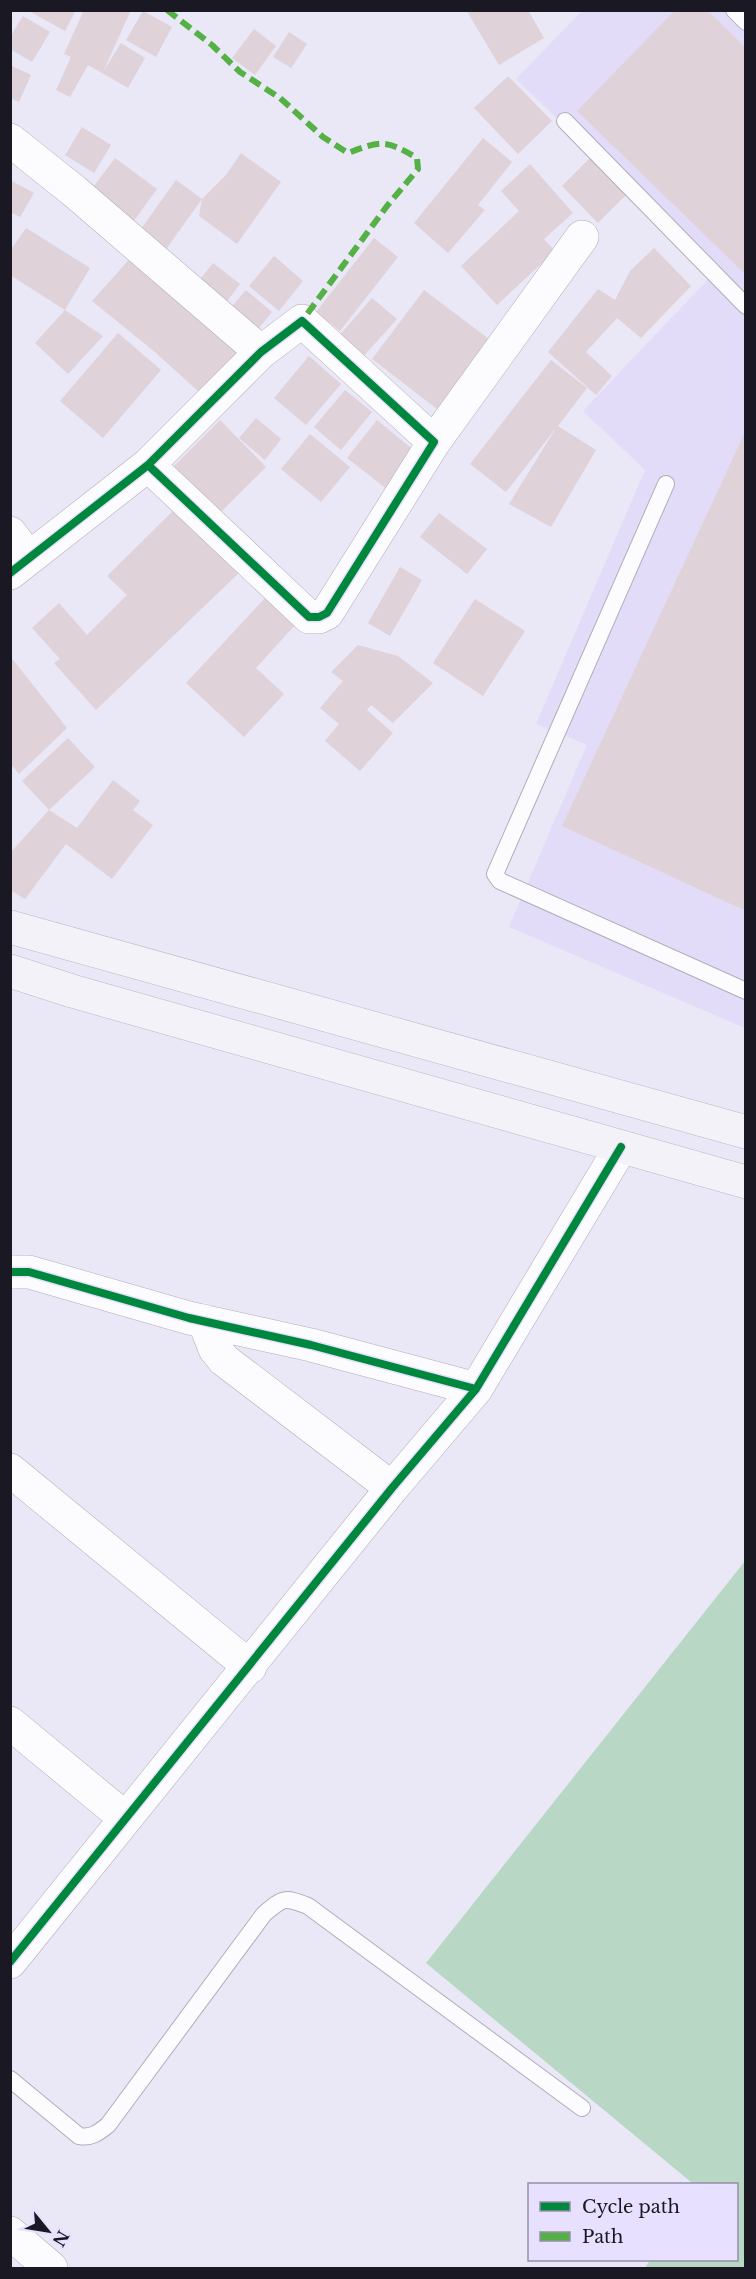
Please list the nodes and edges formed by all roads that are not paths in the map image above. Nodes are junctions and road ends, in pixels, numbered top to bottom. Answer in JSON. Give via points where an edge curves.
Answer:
{"nodes":[{"id":1,"x":734,"y":10,"type":"edge"},
{"id":2,"x":746,"y":22,"type":"edge"},
{"id":3,"x":565,"y":122,"type":"dead end"},
{"id":4,"x":10,"y":140,"type":"edge"},
{"id":5,"x":582,"y":237,"type":"dead end"},
{"id":6,"x":746,"y":306,"type":"edge"},
{"id":7,"x":261,"y":352,"type":"junction"},
{"id":8,"x":434,"y":442,"type":"junction"},
{"id":9,"x":148,"y":465,"type":"junction"},
{"id":10,"x":666,"y":484,"type":"dead end"},
{"id":11,"x":17,"y":555,"type":"edge"},
{"id":12,"x":10,"y":927,"type":"edge"},
{"id":13,"x":10,"y":971,"type":"edge"},
{"id":14,"x":746,"y":992,"type":"edge"},
{"id":15,"x":746,"y":1132,"type":"edge"},
{"id":16,"x":621,"y":1147,"type":"junction"},
{"id":17,"x":746,"y":1182,"type":"edge"},
{"id":18,"x":10,"y":1272,"type":"edge"},
{"id":19,"x":204,"y":1321,"type":"junction"},
{"id":20,"x":476,"y":1389,"type":"junction"},
{"id":21,"x":10,"y":1470,"type":"edge"},
{"id":22,"x":392,"y":1488,"type":"junction"},
{"id":23,"x":250,"y":1666,"type":"junction"},
{"id":24,"x":10,"y":1723,"type":"edge"},
{"id":25,"x":125,"y":1818,"type":"junction"},
{"id":26,"x":10,"y":1962,"type":"edge"},
{"id":27,"x":10,"y":2079,"type":"edge"},
{"id":28,"x":582,"y":2108,"type":"dead end"},
{"id":29,"x":10,"y":2233,"type":"edge"},
{"id":30,"x":51,"y":2268,"type":"edge"}],
"edges":[{"from":1,"to":2,"type":"lane"},
{"from":3,"to":6,"type":"lane"},
{"from":4,"to":7,"type":"street"},
{"from":5,"to":8,"type":"street"},
{"from":7,"to":8,"type":"street","via":[[302,321]]},
{"from":7,"to":9,"type":"street"},
{"from":8,"to":9,"type":"street","via":[[327,614],[319,617],[309,617]]},
{"from":9,"to":11,"type":"street"},
{"from":10,"to":14,"type":"lane","via":[[495,874],[505,884]]},
{"from":12,"to":15,"type":"main road"},
{"from":13,"to":16,"type":"main road"},
{"from":16,"to":17,"type":"main road"},
{"from":16,"to":20,"type":"street"},
{"from":18,"to":19,"type":"street","via":[[29,1272]]},
{"from":19,"to":20,"type":"street"},
{"from":19,"to":22,"type":"street","via":[[224,1360]]},
{"from":20,"to":22,"type":"street"},
{"from":21,"to":23,"type":"street"},
{"from":22,"to":23,"type":"street"},
{"from":23,"to":25,"type":"street"},
{"from":24,"to":25,"type":"street"},
{"from":25,"to":26,"type":"street"},
{"from":27,"to":28,"type":"lane","via":[[79,2136],[89,2138],[98,2133],[108,2125],[264,1914],[280,1900],[291,1900],[308,1906]]},
{"from":29,"to":30,"type":"street"}]}
